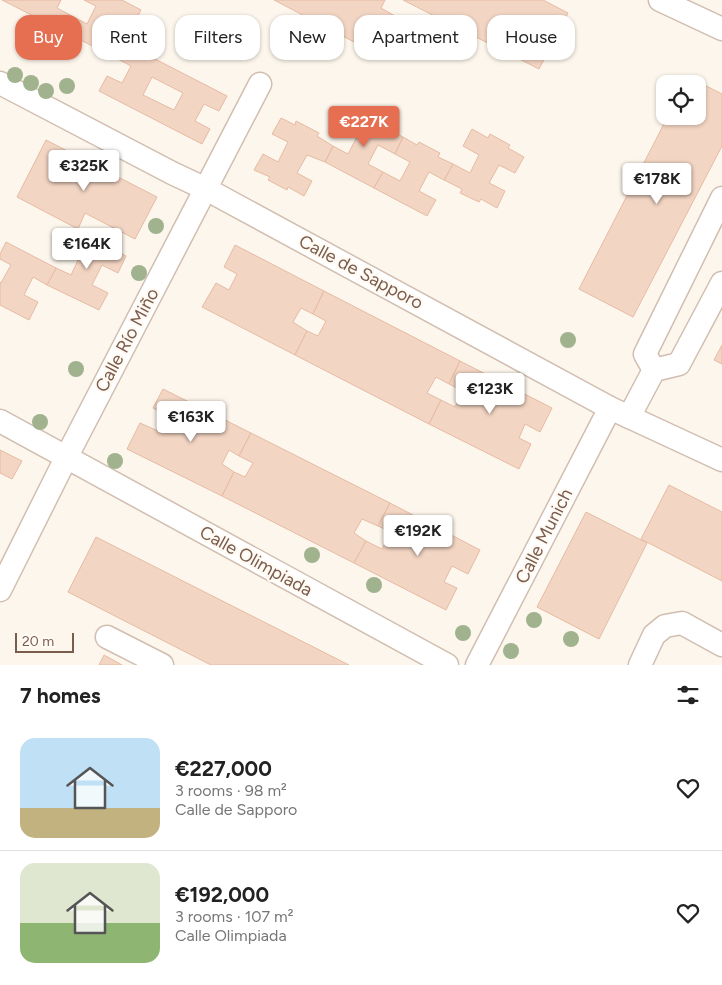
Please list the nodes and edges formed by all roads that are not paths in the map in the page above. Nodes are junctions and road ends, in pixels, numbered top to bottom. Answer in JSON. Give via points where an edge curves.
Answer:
{"nodes":[{"id":1,"x":660,"y":0,"type":"edge"},
{"id":2,"x":722,"y":29,"type":"edge"},
{"id":3,"x":0,"y":83,"type":"edge"},
{"id":4,"x":258,"y":88,"type":"dead end"},
{"id":5,"x":206,"y":189,"type":"junction"},
{"id":6,"x":722,"y":198,"type":"edge"},
{"id":7,"x":722,"y":283,"type":"edge"},
{"id":8,"x":654,"y":370,"type":"junction"},
{"id":9,"x":620,"y":412,"type":"junction"},
{"id":10,"x":0,"y":421,"type":"edge"},
{"id":11,"x":66,"y":458,"type":"junction"},
{"id":12,"x":722,"y":460,"type":"edge"},
{"id":13,"x":0,"y":590,"type":"edge"},
{"id":14,"x":107,"y":636,"type":"dead end"},
{"id":15,"x":722,"y":645,"type":"edge"},
{"id":16,"x":162,"y":665,"type":"edge"},
{"id":17,"x":447,"y":665,"type":"edge"},
{"id":18,"x":477,"y":665,"type":"edge"},
{"id":19,"x":640,"y":665,"type":"edge"}],
"edges":[{"from":1,"to":2,"type":"street"},
{"from":3,"to":5,"type":"street","name":"Calle de Sapporo"},
{"from":4,"to":5,"type":"street","name":"Calle Río Miño"},
{"from":5,"to":9,"type":"street","name":"Calle de Sapporo"},
{"from":5,"to":11,"type":"street","name":"Calle Río Miño"},
{"from":6,"to":8,"type":"street","via":[[645,354]]},
{"from":7,"to":8,"type":"street","via":[[679,364]]},
{"from":8,"to":9,"type":"street","name":"Calle Munich"},
{"from":9,"to":12,"type":"street","name":"Calle de Sapporo"},
{"from":9,"to":18,"type":"street","name":"Calle Munich"},
{"from":10,"to":11,"type":"street","name":"Calle Olimpiada"},
{"from":11,"to":13,"type":"street","name":"Calle Río Miño"},
{"from":11,"to":17,"type":"street","name":"Calle Olimpiada"},
{"from":14,"to":16,"type":"street"},
{"from":15,"to":19,"type":"street","via":[[682,623],[665,626],[654,635]]}]}
